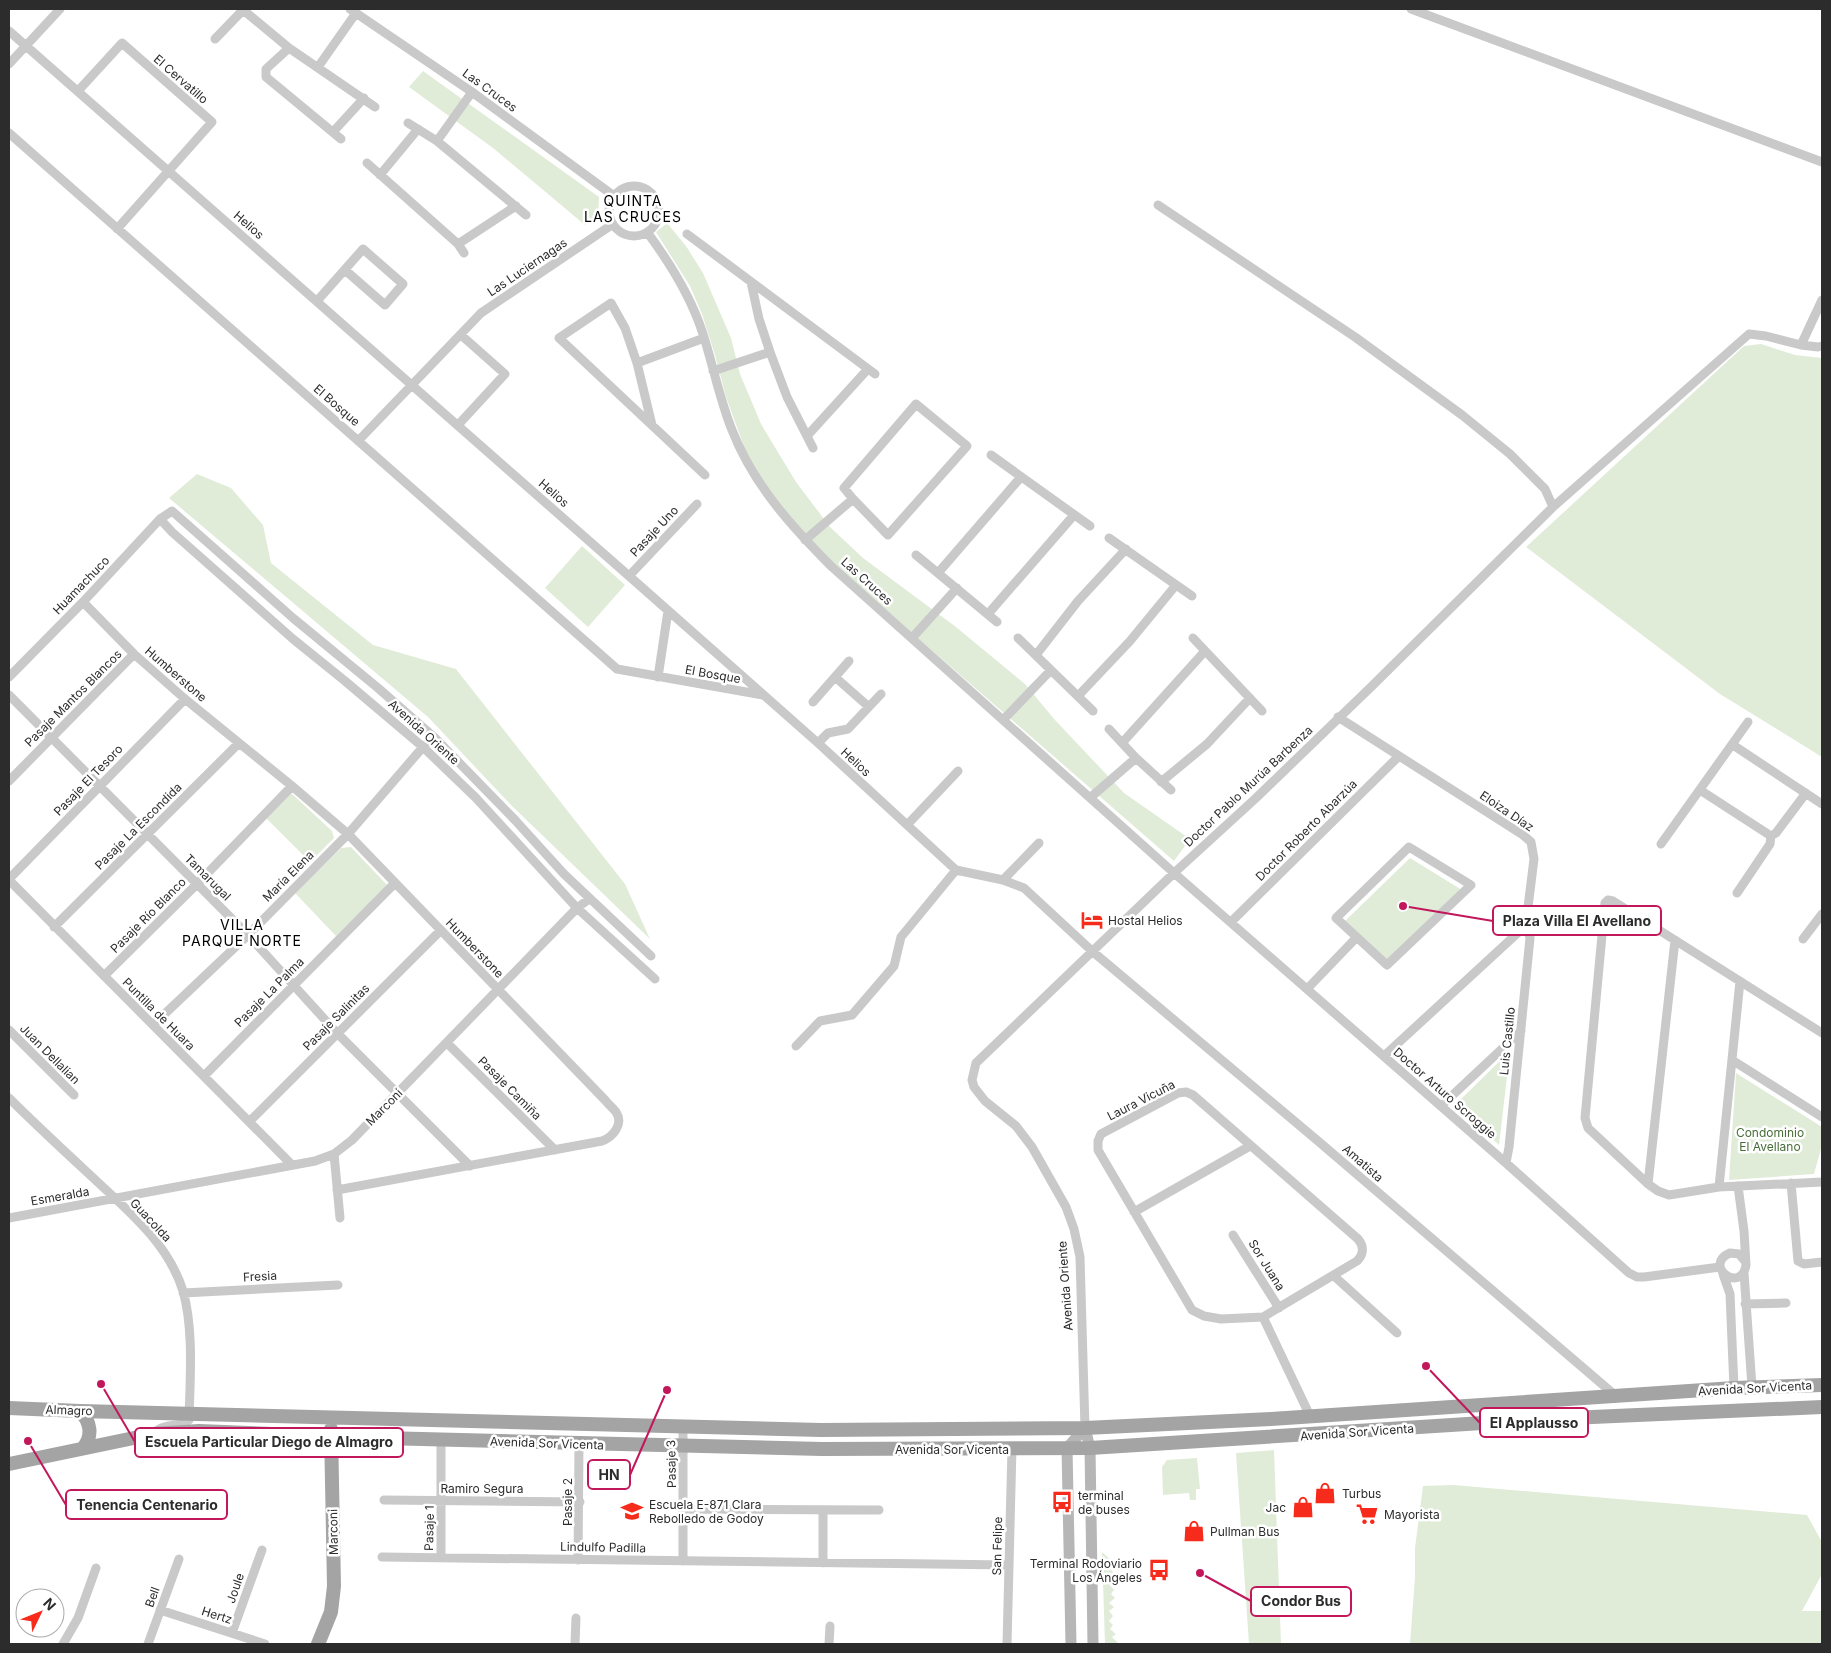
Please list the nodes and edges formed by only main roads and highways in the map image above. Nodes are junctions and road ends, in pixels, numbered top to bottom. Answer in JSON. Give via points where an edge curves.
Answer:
{"nodes":[{"id":1,"x":1822,"y":1385,"type":"edge"},
{"id":2,"x":1752,"y":1387,"type":"junction"},
{"id":3,"x":1573,"y":1399,"type":"junction"},
{"id":4,"x":1822,"y":1407,"type":"edge"},
{"id":5,"x":9,"y":1408,"type":"edge"},
{"id":6,"x":1728,"y":1410,"type":"junction"},
{"id":7,"x":80,"y":1411,"type":"junction"},
{"id":8,"x":105,"y":1412,"type":"junction"},
{"id":9,"x":189,"y":1414,"type":"joint"},
{"id":10,"x":331,"y":1418,"type":"junction"},
{"id":11,"x":1292,"y":1418,"type":"junction"},
{"id":12,"x":1547,"y":1419,"type":"junction"},
{"id":13,"x":1085,"y":1428,"type":"junction"},
{"id":14,"x":1279,"y":1436,"type":"junction"},
{"id":15,"x":331,"y":1437,"type":"junction"},
{"id":16,"x":105,"y":1443,"type":"junction"},
{"id":17,"x":83,"y":1448,"type":"junction"},
{"id":18,"x":1067,"y":1448,"type":"junction"},
{"id":19,"x":1090,"y":1448,"type":"junction"},
{"id":20,"x":9,"y":1464,"type":"edge"},
{"id":21,"x":1091,"y":1532,"type":"junction"},
{"id":22,"x":1069,"y":1535,"type":"junction"},
{"id":23,"x":318,"y":1644,"type":"edge"},
{"id":24,"x":1071,"y":1644,"type":"edge"},
{"id":25,"x":1093,"y":1644,"type":"edge"}],
"edges":[{"from":1,"to":2,"type":"main road","name":"Avenida Sor Vicenta"},
{"from":2,"to":3,"type":"main road","name":"Avenida Sor Vicenta"},
{"from":2,"to":6,"type":"main road","via":[[1740,1403]]},
{"from":3,"to":11,"type":"main road","name":"Avenida Sor Vicenta"},
{"from":3,"to":12,"type":"main road","via":[[1565,1409]]},
{"from":4,"to":6,"type":"main road","name":"Avenida Sor Vicenta"},
{"from":5,"to":7,"type":"main road","name":"Almagro"},
{"from":6,"to":12,"type":"main road","name":"Avenida Sor Vicenta"},
{"from":7,"to":8,"type":"main road","name":"Almagro"},
{"from":7,"to":17,"type":"main road","via":[[88,1421],[90,1432]]},
{"from":8,"to":9,"type":"main road","name":"Almagro"},
{"from":8,"to":16,"type":"main road","via":[[98,1425],[99,1435]]},
{"from":9,"to":10,"type":"main road","name":"Avenida Sor Vicenta"},
{"from":10,"to":13,"type":"main road","name":"Avenida Sor Vicenta","via":[[821,1430]]},
{"from":10,"to":15,"type":"main road","name":"Marconi"},
{"from":11,"to":13,"type":"main road","name":"Avenida Sor Vicenta"},
{"from":11,"to":14,"type":"main road","via":[[1283,1426]]},
{"from":12,"to":14,"type":"main road","name":"Avenida Sor Vicenta"},
{"from":13,"to":18,"type":"main road"},
{"from":13,"to":19,"type":"main road","name":"Avenida Oriente"},
{"from":14,"to":19,"type":"main road","name":"Avenida Sor Vicenta"},
{"from":15,"to":16,"type":"main road","name":"Avenida Sor Vicenta","via":[[199,1431],[152,1434]]},
{"from":15,"to":18,"type":"main road","name":"Avenida Sor Vicenta","via":[[831,1450]]},
{"from":15,"to":23,"type":"main road","name":"Marconi","via":[[334,1586],[331,1612]]},
{"from":16,"to":17,"type":"main road","name":"Avenida Sor Vicenta"},
{"from":17,"to":20,"type":"main road","name":"Avenida Sor Vicenta"},
{"from":18,"to":19,"type":"main road","name":"Avenida Sor Vicenta"},
{"from":18,"to":22,"type":"main road"},
{"from":19,"to":21,"type":"main road","name":"Avenida Oriente"},
{"from":21,"to":22,"type":"main road"},
{"from":21,"to":25,"type":"main road","name":"Avenida Oriente"},
{"from":22,"to":24,"type":"main road"}]}
